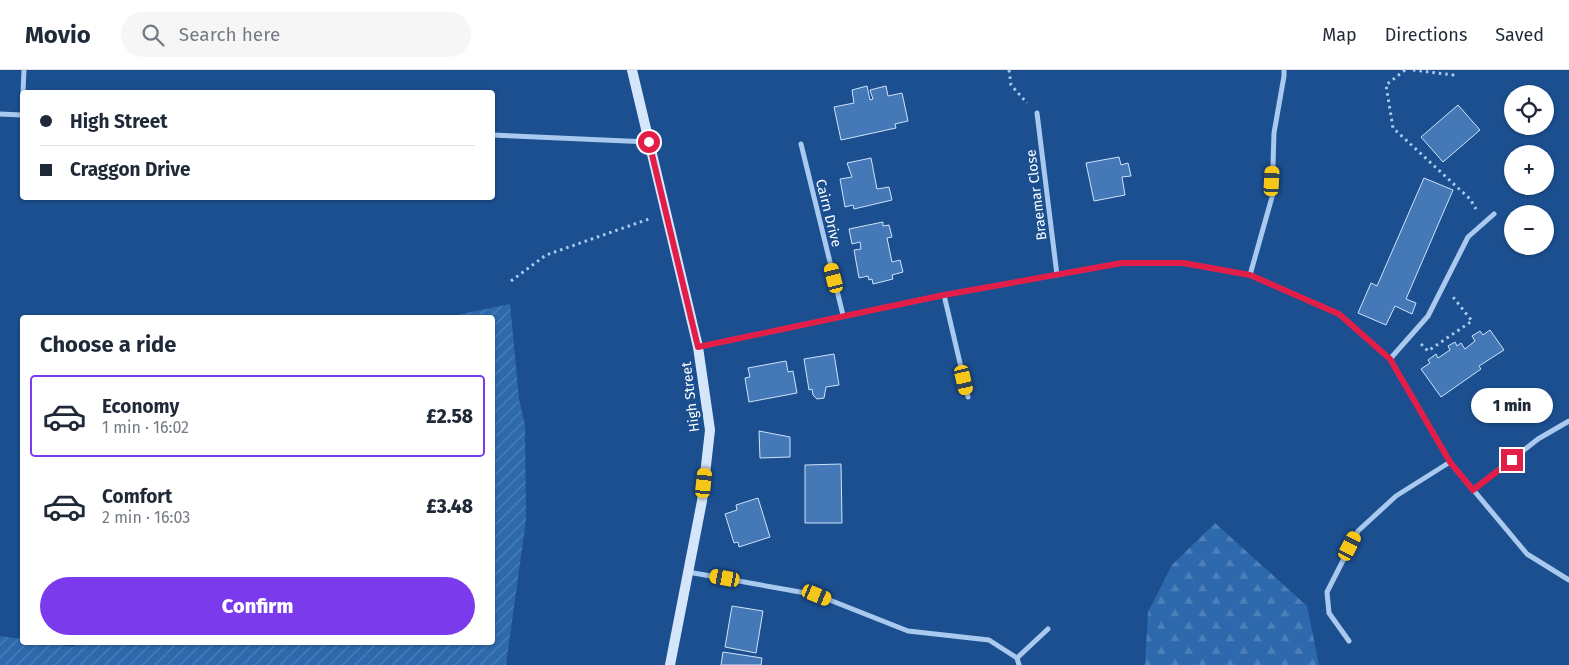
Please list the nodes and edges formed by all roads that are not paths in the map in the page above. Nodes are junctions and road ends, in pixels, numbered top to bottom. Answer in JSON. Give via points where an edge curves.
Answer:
{"nodes":[{"id":1,"x":24,"y":70,"type":"edge"},
{"id":2,"x":632,"y":70,"type":"edge"},
{"id":3,"x":1284,"y":70,"type":"edge"},
{"id":4,"x":23,"y":90,"type":"edge"},
{"id":5,"x":1037,"y":113,"type":"road end"},
{"id":6,"x":0,"y":114,"type":"edge"},
{"id":7,"x":20,"y":115,"type":"edge"},
{"id":8,"x":495,"y":135,"type":"edge"},
{"id":9,"x":649,"y":142,"type":"junction"},
{"id":10,"x":801,"y":144,"type":"dead end"},
{"id":11,"x":1494,"y":214,"type":"dead end"},
{"id":12,"x":1058,"y":275,"type":"junction"},
{"id":13,"x":1250,"y":275,"type":"junction"},
{"id":14,"x":944,"y":295,"type":"junction"},
{"id":15,"x":843,"y":316,"type":"junction"},
{"id":16,"x":698,"y":347,"type":"junction"},
{"id":17,"x":1390,"y":359,"type":"junction"},
{"id":18,"x":968,"y":397,"type":"dead end"},
{"id":19,"x":1569,"y":421,"type":"edge"},
{"id":20,"x":1450,"y":462,"type":"junction"},
{"id":21,"x":1473,"y":490,"type":"junction"},
{"id":22,"x":688,"y":572,"type":"junction"},
{"id":23,"x":1569,"y":580,"type":"edge"},
{"id":24,"x":1048,"y":629,"type":"dead end"},
{"id":25,"x":1348,"y":641,"type":"dead end"},
{"id":26,"x":1017,"y":658,"type":"junction"},
{"id":27,"x":670,"y":665,"type":"edge"},
{"id":28,"x":1019,"y":665,"type":"edge"}],
"edges":[{"from":1,"to":4,"type":"street"},
{"from":2,"to":9,"type":"street","name":"High Street"},
{"from":3,"to":13,"type":"street","via":[[1274,133],[1272,197]]},
{"from":5,"to":12,"type":"street","name":"Braemar Close"},
{"from":6,"to":7,"type":"street"},
{"from":8,"to":9,"type":"street"},
{"from":9,"to":16,"type":"street","name":"High Street"},
{"from":10,"to":15,"type":"street","name":"Cairn Drive"},
{"from":11,"to":17,"type":"street","via":[[1468,237],[1428,316]]},
{"from":12,"to":13,"type":"street","via":[[1122,263],[1174,263]]},
{"from":12,"to":14,"type":"street"},
{"from":13,"to":17,"type":"street","via":[[1339,314]]},
{"from":14,"to":15,"type":"street"},
{"from":14,"to":18,"type":"street"},
{"from":15,"to":16,"type":"street"},
{"from":16,"to":22,"type":"street","name":"High Street","via":[[710,430],[702,501]]},
{"from":17,"to":20,"type":"street"},
{"from":19,"to":21,"type":"street","via":[[1538,440]]},
{"from":20,"to":21,"type":"street"},
{"from":20,"to":25,"type":"street","via":[[1396,496],[1358,530],[1327,592],[1329,613]]},
{"from":21,"to":23,"type":"street","via":[[1527,554]]},
{"from":22,"to":26,"type":"street","via":[[817,595],[908,632],[989,640]]},
{"from":22,"to":27,"type":"street","name":"High Street"},
{"from":24,"to":26,"type":"street"},
{"from":26,"to":28,"type":"street"}]}
